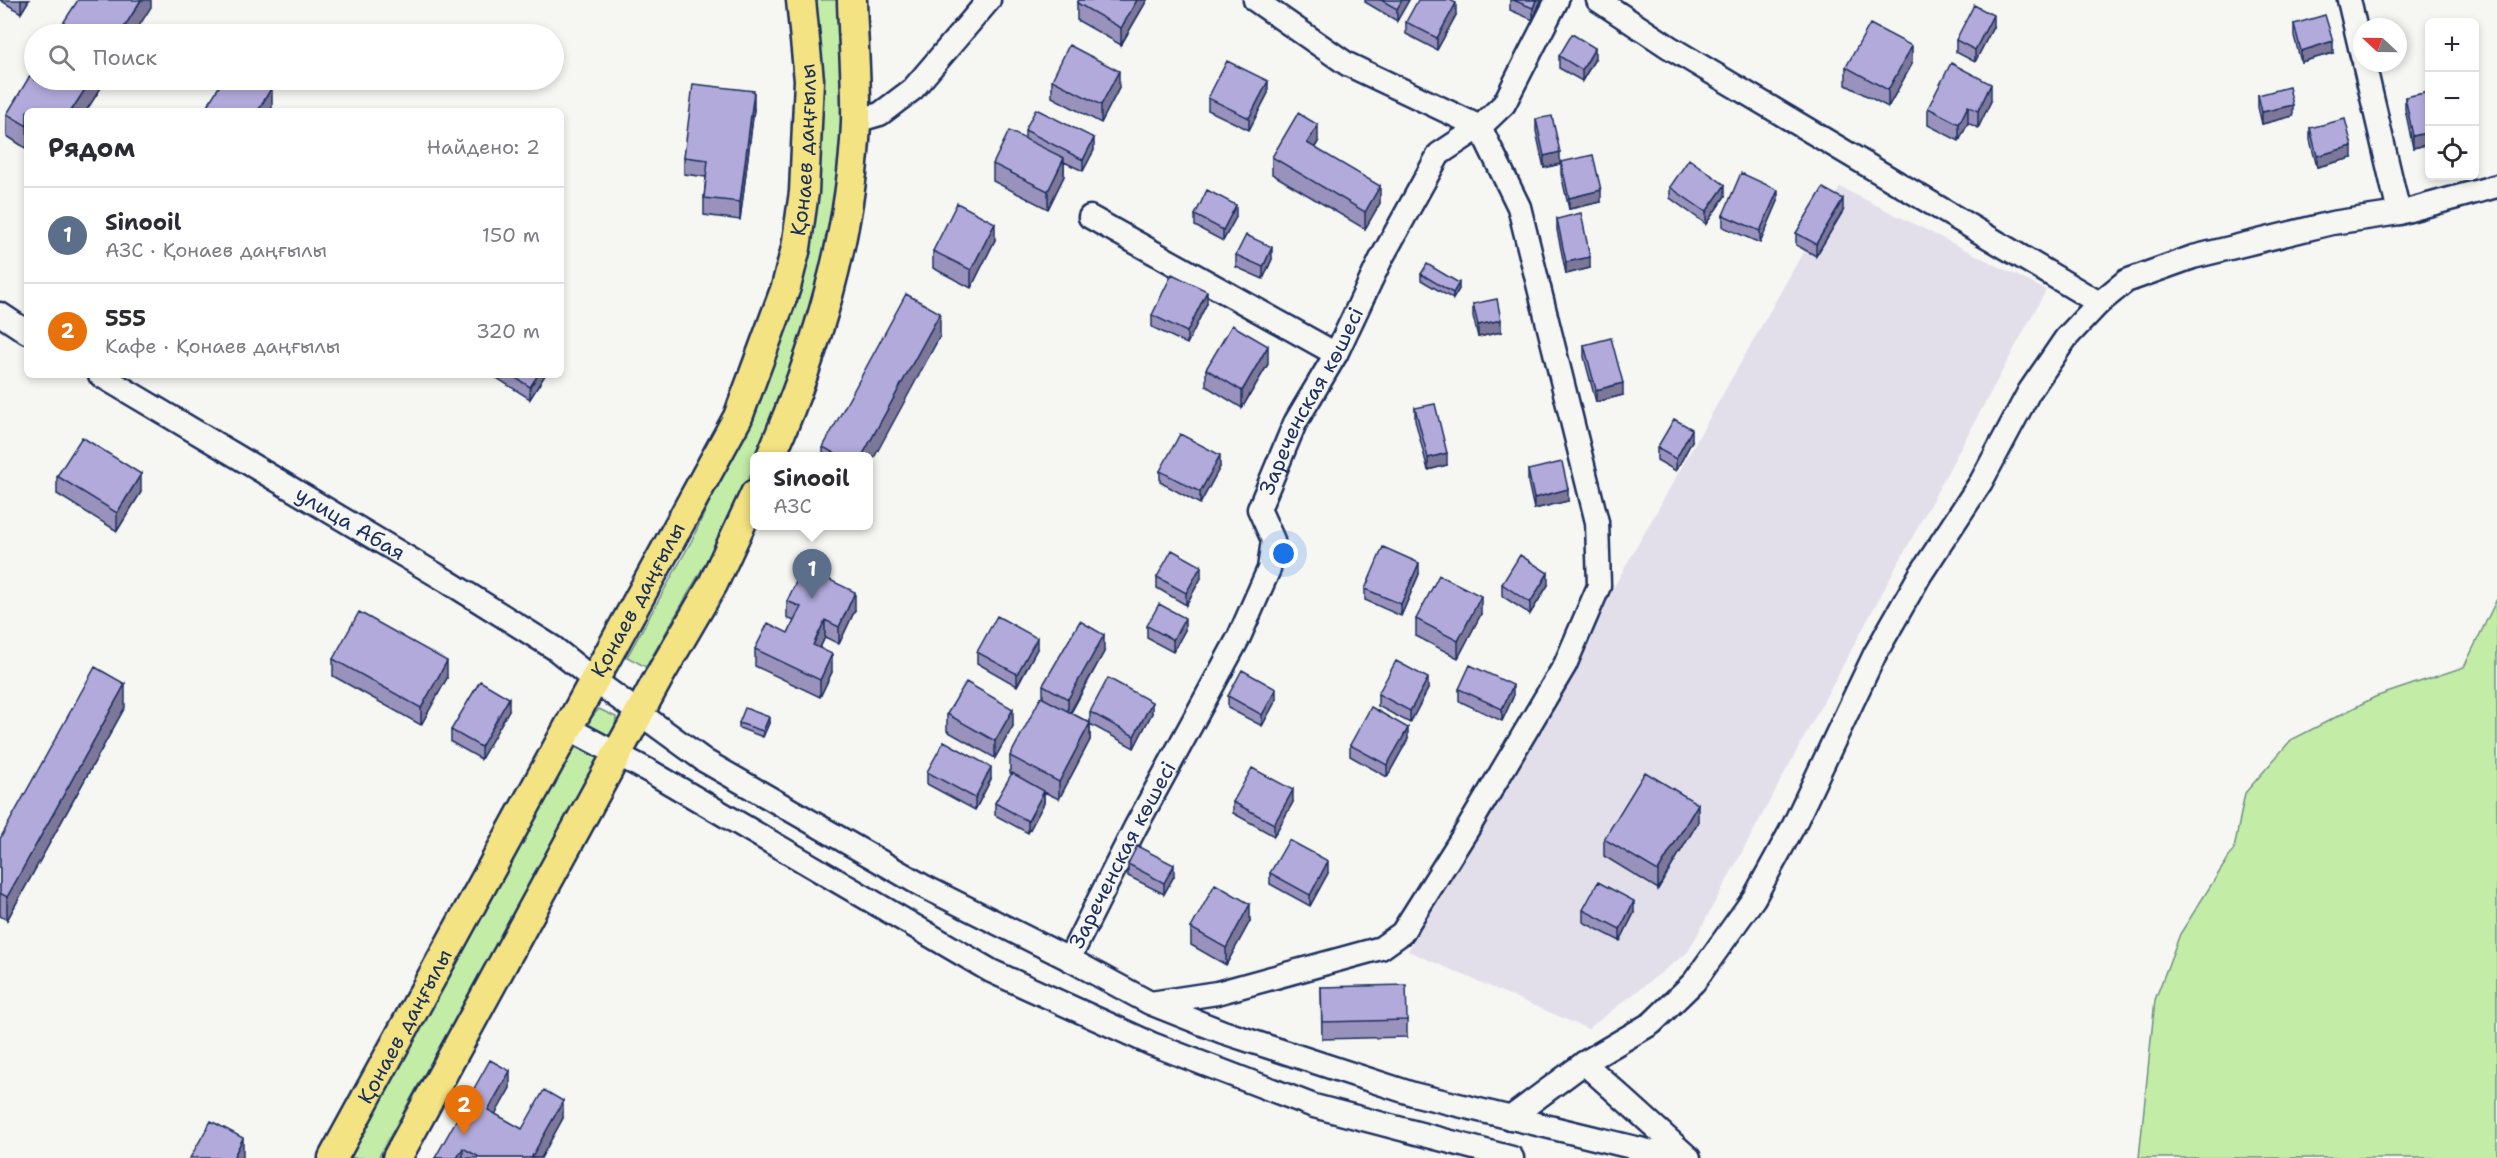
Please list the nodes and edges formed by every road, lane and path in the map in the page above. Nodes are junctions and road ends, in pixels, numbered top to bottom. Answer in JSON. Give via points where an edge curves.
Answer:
{"nodes":[{"id":1,"x":801,"y":0,"type":"edge"},
{"id":2,"x":852,"y":0,"type":"edge"},
{"id":3,"x":989,"y":0,"type":"edge"},
{"id":4,"x":1255,"y":0,"type":"edge"},
{"id":5,"x":1557,"y":0,"type":"edge"},
{"id":6,"x":1598,"y":0,"type":"edge"},
{"id":7,"x":2349,"y":0,"type":"edge"},
{"id":8,"x":2353,"y":18,"type":"edge"},
{"id":9,"x":2366,"y":72,"type":"edge"},
{"id":10,"x":856,"y":120,"type":"junction"},
{"id":11,"x":1480,"y":127,"type":"junction"},
{"id":12,"x":2497,"y":186,"type":"edge"},
{"id":13,"x":2399,"y":213,"type":"junction"},
{"id":14,"x":1090,"y":217,"type":"dead end"},
{"id":15,"x":2099,"y":303,"type":"junction"},
{"id":16,"x":0,"y":314,"type":"edge"},
{"id":17,"x":24,"y":330,"type":"edge"},
{"id":18,"x":1336,"y":354,"type":"junction"},
{"id":19,"x":105,"y":378,"type":"edge"},
{"id":20,"x":773,"y":452,"type":"edge"},
{"id":21,"x":750,"y":504,"type":"edge"},
{"id":22,"x":594,"y":680,"type":"junction"},
{"id":23,"x":639,"y":714,"type":"junction"},
{"id":24,"x":568,"y":728,"type":"junction"},
{"id":25,"x":617,"y":754,"type":"junction"},
{"id":26,"x":1069,"y":959,"type":"junction"},
{"id":27,"x":1150,"y":1003,"type":"junction"},
{"id":28,"x":1584,"y":1063,"type":"junction"},
{"id":29,"x":1510,"y":1118,"type":"junction"},
{"id":30,"x":333,"y":1158,"type":"edge"},
{"id":31,"x":397,"y":1158,"type":"edge"},
{"id":32,"x":1512,"y":1158,"type":"edge"},
{"id":33,"x":1677,"y":1158,"type":"edge"},
{"id":34,"x":1689,"y":1158,"type":"edge"}],
"edges":[{"from":1,"to":22,"type":"main road","name":"Қонаев даңғылы","via":[[809,80],[804,192],[786,287],[738,417]]},
{"from":2,"to":10,"type":"main road"},
{"from":3,"to":10,"type":"street","via":[[913,89],[880,114]]},
{"from":4,"to":11,"type":"street","via":[[1347,64]]},
{"from":5,"to":11,"type":"street","name":"Зареченская көшесі","via":[[1504,104]]},
{"from":6,"to":15,"type":"street","via":[[1669,47]]},
{"from":7,"to":8,"type":"street"},
{"from":9,"to":13,"type":"street"},
{"from":10,"to":20,"type":"main road","via":[[841,243],[826,308]]},
{"from":11,"to":18,"type":"street","name":"Зареченская көшесі","via":[[1440,154],[1381,259]]},
{"from":11,"to":27,"type":"street","via":[[1519,207],[1597,522],[1599,586],[1565,664],[1402,933],[1381,948],[1217,993]]},
{"from":12,"to":13,"type":"street"},
{"from":13,"to":15,"type":"street","via":[[2332,223],[2193,257],[2126,281]]},
{"from":14,"to":18,"type":"street"},
{"from":15,"to":28,"type":"street","via":[[2066,338],[2029,392],[1981,482],[1920,575],[1875,654],[1794,825],[1754,898],[1694,982],[1652,1023]]},
{"from":16,"to":17,"type":"street"},
{"from":18,"to":26,"type":"street","name":"Зареченская көшесі","via":[[1295,423],[1259,509],[1273,540],[1269,569],[1239,637]]},
{"from":19,"to":22,"type":"street","name":"улица Абая","via":[[447,581],[554,648]]},
{"from":21,"to":23,"type":"main road","via":[[712,584]]},
{"from":22,"to":23,"type":"street","name":"улица Абая"},
{"from":22,"to":24,"type":"main road","name":"Қонаев даңғылы"},
{"from":23,"to":25,"type":"main road"},
{"from":23,"to":26,"type":"street","name":"улица Абая","via":[[705,761],[923,886]]},
{"from":24,"to":25,"type":"street"},
{"from":24,"to":30,"type":"main road","name":"Қонаев даңғылы"},
{"from":25,"to":31,"type":"main road"},
{"from":25,"to":32,"type":"street","via":[[991,971],[1120,1029],[1314,1106]]},
{"from":26,"to":27,"type":"street","name":"улица Абая"},
{"from":27,"to":29,"type":"street","name":"улица Абая","via":[[1359,1077]]},
{"from":28,"to":29,"type":"street"},
{"from":28,"to":34,"type":"street"},
{"from":29,"to":33,"type":"street","name":"улица Абая"}]}
